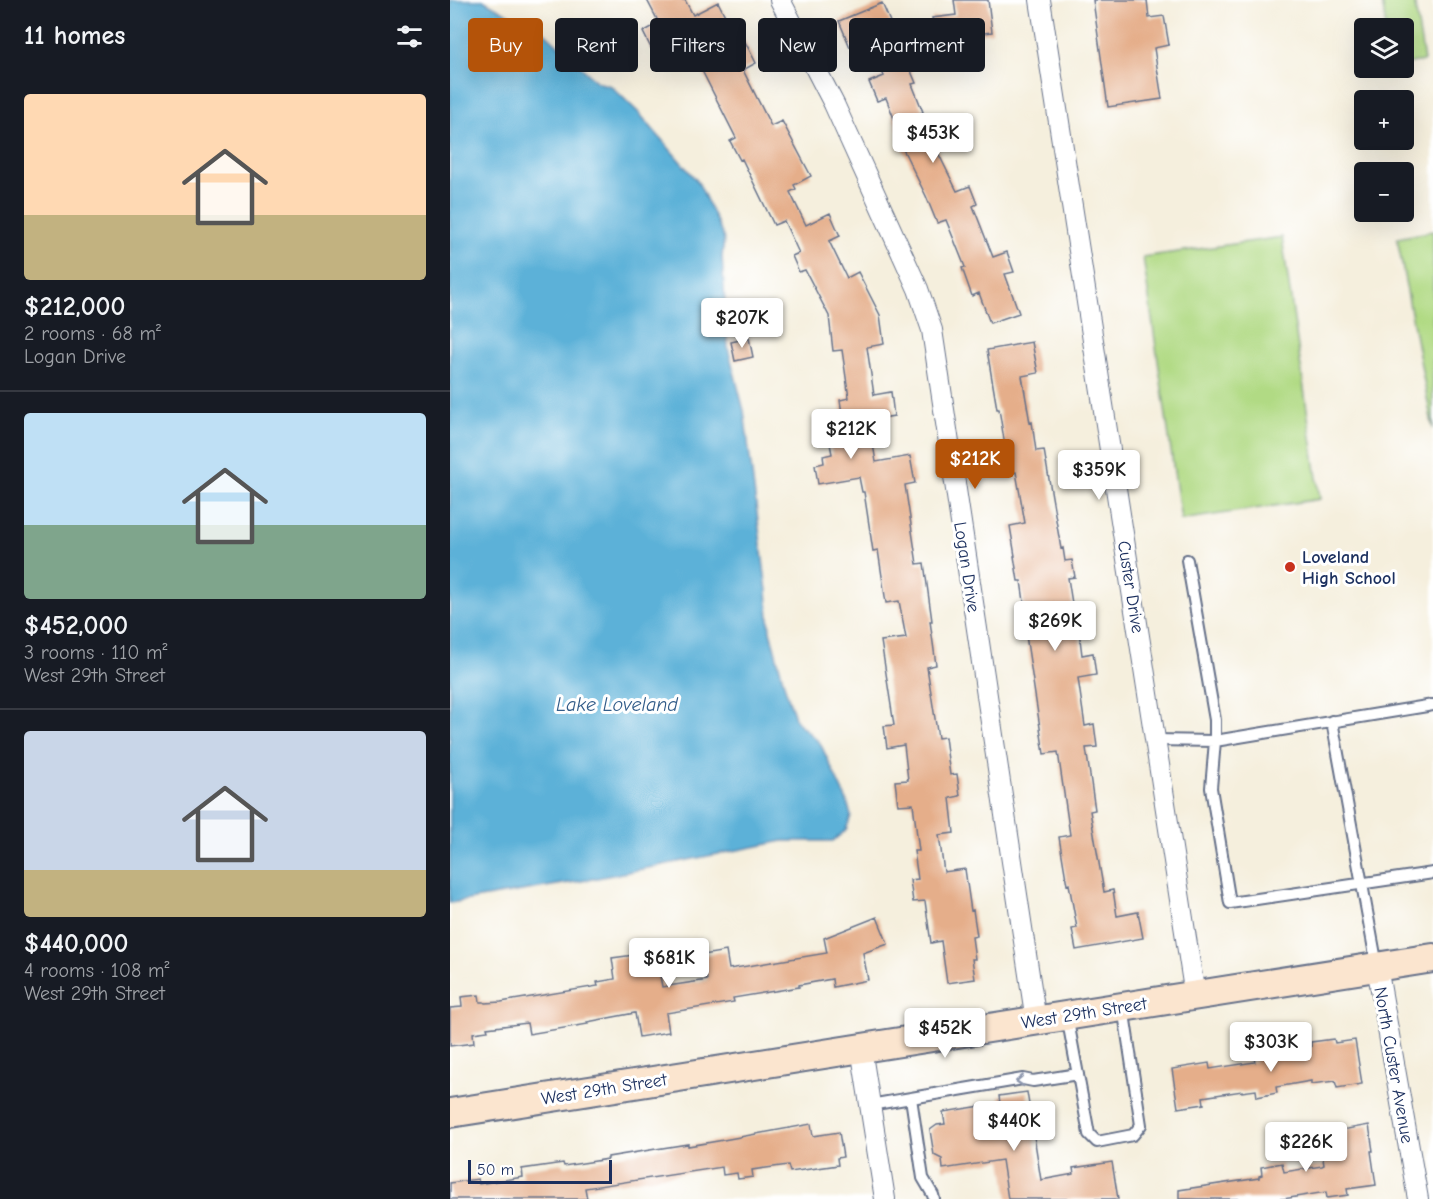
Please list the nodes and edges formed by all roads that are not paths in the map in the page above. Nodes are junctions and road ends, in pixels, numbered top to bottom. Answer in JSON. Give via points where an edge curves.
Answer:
{"nodes":[{"id":1,"x":780,"y":0,"type":"edge"},
{"id":2,"x":1040,"y":0,"type":"edge"},
{"id":3,"x":1187,"y":560,"type":"dead end"},
{"id":4,"x":1433,"y":705,"type":"edge"},
{"id":5,"x":1332,"y":721,"type":"junction"},
{"id":6,"x":1155,"y":740,"type":"junction"},
{"id":7,"x":1215,"y":741,"type":"junction"},
{"id":8,"x":1433,"y":873,"type":"edge"},
{"id":9,"x":1363,"y":883,"type":"junction"},
{"id":10,"x":1433,"y":958,"type":"edge"},
{"id":11,"x":1377,"y":967,"type":"junction"},
{"id":12,"x":1195,"y":996,"type":"junction"},
{"id":13,"x":1123,"y":1007,"type":"junction"},
{"id":14,"x":1067,"y":1016,"type":"junction"},
{"id":15,"x":1036,"y":1021,"type":"junction"},
{"id":16,"x":861,"y":1048,"type":"junction"},
{"id":17,"x":1078,"y":1074,"type":"junction"},
{"id":18,"x":911,"y":1098,"type":"junction"},
{"id":19,"x":870,"y":1105,"type":"junction"},
{"id":20,"x":450,"y":1113,"type":"edge"},
{"id":21,"x":885,"y":1199,"type":"edge"},
{"id":22,"x":933,"y":1199,"type":"edge"},
{"id":23,"x":1418,"y":1199,"type":"edge"}],
"edges":[{"from":1,"to":15,"type":"street","name":"Logan Drive","via":[[834,104],[918,289],[932,330]]},
{"from":2,"to":6,"type":"street","name":"Custer Drive"},
{"from":3,"to":7,"type":"lane","via":[[1215,720]]},
{"from":4,"to":5,"type":"lane"},
{"from":5,"to":7,"type":"lane"},
{"from":5,"to":9,"type":"lane"},
{"from":6,"to":7,"type":"lane"},
{"from":6,"to":12,"type":"street","name":"Custer Drive"},
{"from":7,"to":9,"type":"lane","via":[[1211,788],[1230,903]]},
{"from":8,"to":9,"type":"lane"},
{"from":9,"to":11,"type":"lane"},
{"from":10,"to":11,"type":"main road","name":"West 29th Street"},
{"from":11,"to":12,"type":"main road","name":"West 29th Street"},
{"from":11,"to":23,"type":"street","name":"North Custer Avenue"},
{"from":12,"to":13,"type":"main road","name":"West 29th Street"},
{"from":13,"to":14,"type":"main road","name":"West 29th Street"},
{"from":13,"to":17,"type":"lane","via":[[1141,1125],[1133,1135],[1097,1142],[1089,1134]]},
{"from":14,"to":15,"type":"main road","name":"West 29th Street"},
{"from":14,"to":17,"type":"lane"},
{"from":15,"to":16,"type":"main road","name":"West 29th Street"},
{"from":16,"to":19,"type":"street"},
{"from":16,"to":20,"type":"main road","name":"West 29th Street"},
{"from":17,"to":18,"type":"lane","one_way":true},
{"from":18,"to":19,"type":"lane"},
{"from":18,"to":22,"type":"lane","via":[[923,1178]]},
{"from":19,"to":21,"type":"street"}]}
